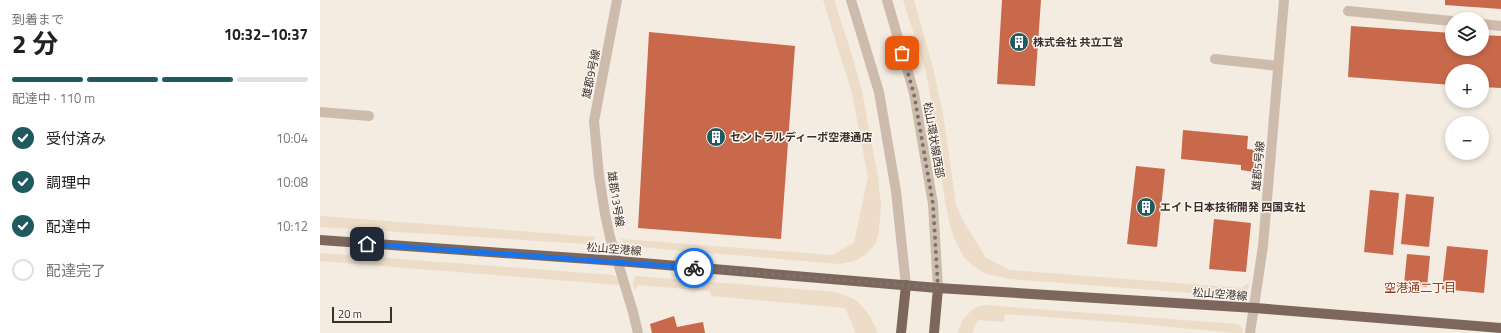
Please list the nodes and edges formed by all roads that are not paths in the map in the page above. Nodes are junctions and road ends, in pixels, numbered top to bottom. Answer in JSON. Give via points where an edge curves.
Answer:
{"nodes":[{"id":1,"x":617,"y":0,"type":"edge"},
{"id":2,"x":851,"y":0,"type":"edge"},
{"id":3,"x":887,"y":0,"type":"edge"},
{"id":4,"x":1284,"y":0,"type":"edge"},
{"id":5,"x":1348,"y":11,"type":"dead end"},
{"id":6,"x":1445,"y":20,"type":"edge"},
{"id":7,"x":1489,"y":25,"type":"edge"},
{"id":8,"x":1501,"y":26,"type":"edge"},
{"id":9,"x":1215,"y":59,"type":"dead end"},
{"id":10,"x":1278,"y":66,"type":"junction"},
{"id":11,"x":320,"y":112,"type":"edge"},
{"id":12,"x":369,"y":116,"type":"dead end"},
{"id":13,"x":597,"y":153,"type":"joint"},
{"id":14,"x":320,"y":240,"type":"edge"},
{"id":15,"x":618,"y":261,"type":"junction"},
{"id":16,"x":906,"y":285,"type":"junction"},
{"id":17,"x":938,"y":288,"type":"junction"},
{"id":18,"x":1255,"y":308,"type":"junction"},
{"id":19,"x":1501,"y":328,"type":"edge"},
{"id":20,"x":638,"y":333,"type":"edge"},
{"id":21,"x":901,"y":333,"type":"edge"},
{"id":22,"x":934,"y":333,"type":"edge"},
{"id":23,"x":1250,"y":333,"type":"edge"}],
"edges":[{"from":1,"to":13,"type":"street","name":"雄郡9号線","via":[[594,121]]},
{"from":2,"to":16,"type":"street","via":[[879,92],[896,191]]},
{"from":3,"to":17,"type":"street","name":"松山環状線西部","via":[[914,94],[933,204]]},
{"from":4,"to":10,"type":"street","name":"雄郡5号線"},
{"from":5,"to":6,"type":"street"},
{"from":7,"to":8,"type":"street"},
{"from":9,"to":10,"type":"street"},
{"from":10,"to":18,"type":"street","name":"雄郡5号線","via":[[1263,246]]},
{"from":11,"to":12,"type":"street"},
{"from":13,"to":15,"type":"street","name":"雄郡13号線","via":[[605,214]]},
{"from":14,"to":15,"type":"main road","name":"松山空港線"},
{"from":15,"to":16,"type":"main road","name":"松山空港線"},
{"from":15,"to":20,"type":"street","name":"雄郡13号線"},
{"from":16,"to":17,"type":"main road","name":"松山空港線"},
{"from":16,"to":21,"type":"main road"},
{"from":17,"to":18,"type":"main road","name":"松山空港線"},
{"from":17,"to":22,"type":"main road"},
{"from":18,"to":19,"type":"main road","name":"松山空港線"},
{"from":18,"to":23,"type":"street","name":"雄郡5号線"}]}
